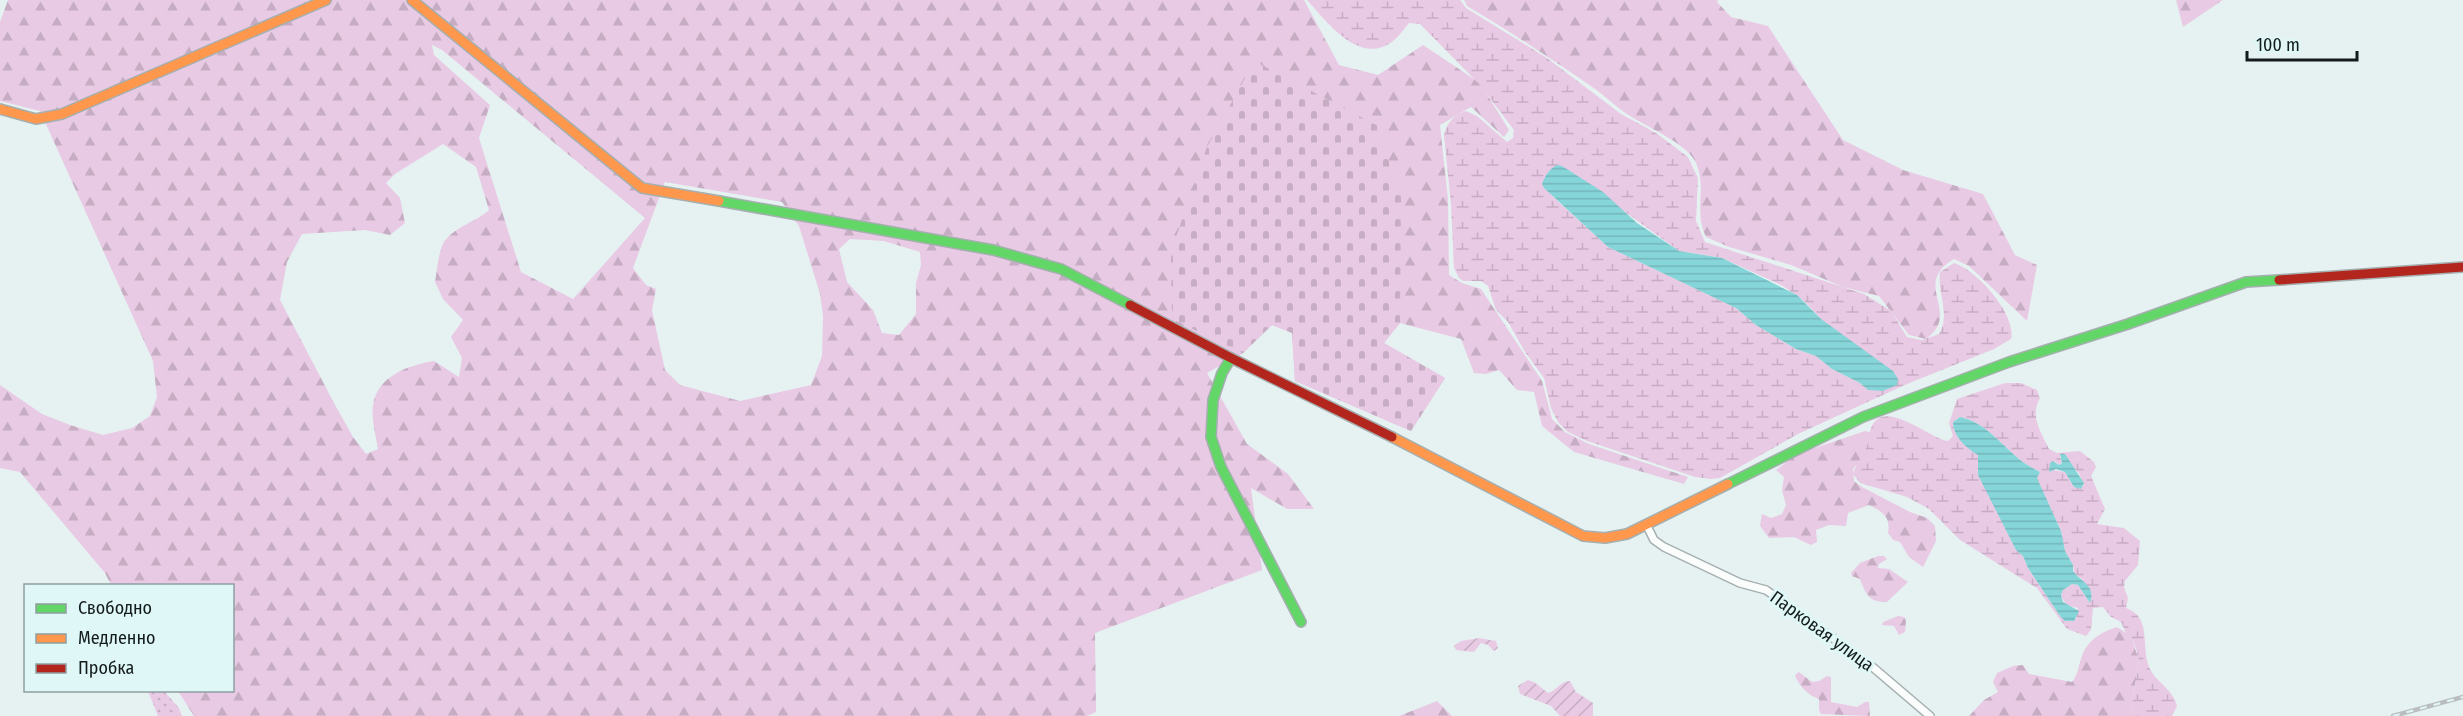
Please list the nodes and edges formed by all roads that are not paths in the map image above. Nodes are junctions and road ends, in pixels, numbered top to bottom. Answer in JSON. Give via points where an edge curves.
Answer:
{"nodes":[{"id":1,"x":326,"y":0,"type":"edge"},
{"id":2,"x":412,"y":0,"type":"edge"},
{"id":3,"x":0,"y":109,"type":"edge"},
{"id":4,"x":2463,"y":267,"type":"edge"},
{"id":5,"x":1231,"y":358,"type":"junction"},
{"id":6,"x":1647,"y":526,"type":"junction"},
{"id":7,"x":1302,"y":622,"type":"dead end"},
{"id":8,"x":1930,"y":716,"type":"edge"}],
"edges":[{"from":1,"to":3,"type":"street","via":[[62,114],[36,119]]},
{"from":2,"to":5,"type":"street","via":[[642,188],[1023,257],[1091,283]]},
{"from":4,"to":6,"type":"street","via":[[2246,282],[2009,362],[1863,417]]},
{"from":5,"to":6,"type":"street","via":[[1583,536],[1605,538]]},
{"from":5,"to":7,"type":"street","via":[[1213,400],[1211,437],[1221,467]]},
{"from":6,"to":8,"type":"street","name":"Парковая улица","via":[[1654,540],[1664,547],[1740,584],[1766,590],[1869,664]]}]}
